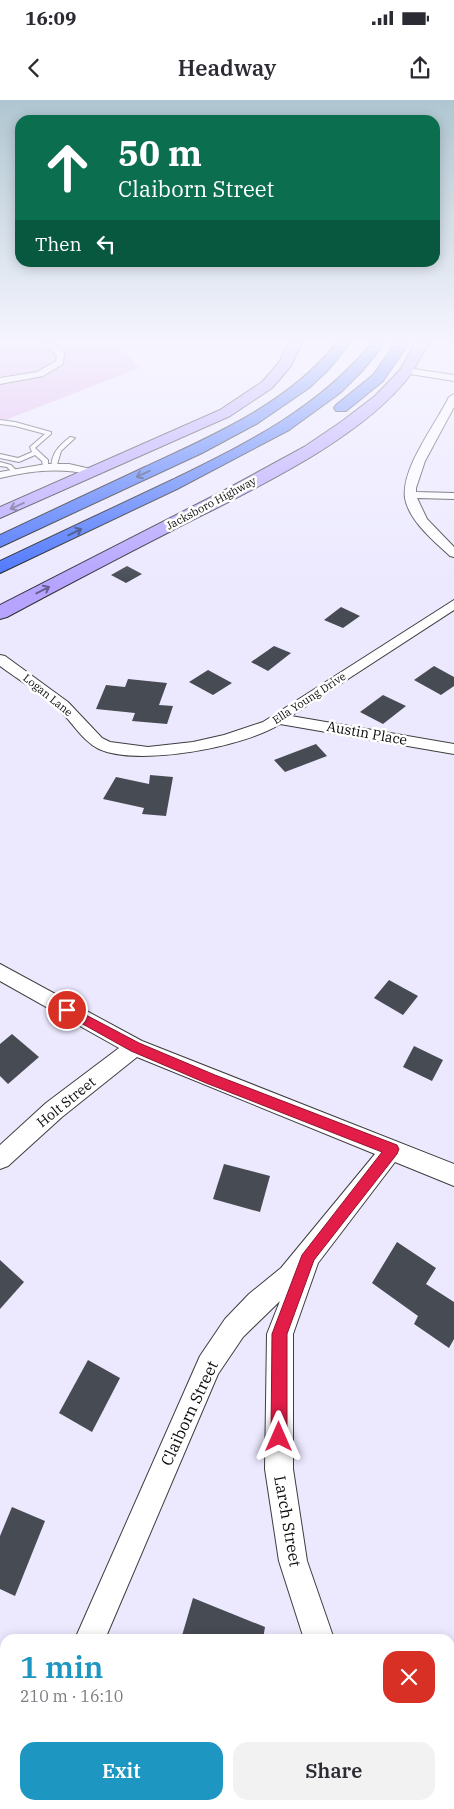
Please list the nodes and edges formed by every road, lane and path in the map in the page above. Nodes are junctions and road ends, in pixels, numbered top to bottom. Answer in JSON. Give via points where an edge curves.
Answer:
{"nodes":[{"id":1,"x":13,"y":424,"type":"edge"},
{"id":2,"x":201,"y":424,"type":"edge"},
{"id":3,"x":244,"y":424,"type":"edge"},
{"id":4,"x":291,"y":424,"type":"edge"},
{"id":5,"x":314,"y":424,"type":"edge"},
{"id":6,"x":346,"y":424,"type":"edge"},
{"id":7,"x":439,"y":424,"type":"edge"},
{"id":8,"x":72,"y":438,"type":"dead end"},
{"id":9,"x":35,"y":453,"type":"junction"},
{"id":10,"x":235,"y":455,"type":"junction"},
{"id":11,"x":0,"y":456,"type":"edge"},
{"id":12,"x":0,"y":464,"type":"edge"},
{"id":13,"x":50,"y":467,"type":"junction"},
{"id":14,"x":15,"y":472,"type":"junction"},
{"id":15,"x":91,"y":472,"type":"junction"},
{"id":16,"x":0,"y":475,"type":"edge"},
{"id":17,"x":411,"y":495,"type":"junction"},
{"id":18,"x":454,"y":496,"type":"edge"},
{"id":19,"x":0,"y":513,"type":"edge"},
{"id":20,"x":0,"y":542,"type":"edge"},
{"id":21,"x":454,"y":553,"type":"edge"},
{"id":22,"x":0,"y":568,"type":"edge"},
{"id":23,"x":454,"y":604,"type":"edge"},
{"id":24,"x":0,"y":613,"type":"edge"},
{"id":25,"x":0,"y":660,"type":"edge"},
{"id":26,"x":279,"y":718,"type":"junction"},
{"id":27,"x":454,"y":749,"type":"edge"},
{"id":28,"x":148,"y":752,"type":"joint"},
{"id":29,"x":0,"y":972,"type":"edge"},
{"id":30,"x":135,"y":1047,"type":"junction"},
{"id":31,"x":392,"y":1149,"type":"junction"},
{"id":32,"x":0,"y":1159,"type":"edge"},
{"id":33,"x":454,"y":1175,"type":"edge"},
{"id":34,"x":309,"y":1255,"type":"junction"},
{"id":35,"x":92,"y":1634,"type":"edge"},
{"id":36,"x":317,"y":1634,"type":"edge"}],
"edges":[{"from":1,"to":9,"type":"lane","via":[[49,433],[32,448]]},
{"from":2,"to":15,"type":"main road"},
{"from":3,"to":20,"type":"highway","one_way":true},
{"from":4,"to":10,"type":"highway"},
{"from":5,"to":10,"type":"highway","via":[[296,434]]},
{"from":24,"to":6,"type":"main road","name":"Jacksboro Highway","one_way":true,"via":[[301,454]]},
{"from":7,"to":17,"type":"street","via":[[412,481]]},
{"from":8,"to":13,"type":"lane","via":[[59,448]]},
{"from":9,"to":11,"type":"lane","via":[[19,460]]},
{"from":9,"to":13,"type":"lane"},
{"from":22,"to":10,"type":"highway","one_way":true},
{"from":12,"to":14,"type":"lane"},
{"from":13,"to":14,"type":"street"},
{"from":13,"to":15,"type":"street","via":[[71,467]]},
{"from":14,"to":16,"type":"street"},
{"from":15,"to":19,"type":"main road","one_way":true},
{"from":17,"to":18,"type":"street"},
{"from":17,"to":21,"type":"street","via":[[434,534]]},
{"from":23,"to":26,"type":"street","name":"Ella Young Drive"},
{"from":25,"to":28,"type":"street","name":"Logan Lane","via":[[63,705],[97,741],[106,746]]},
{"from":26,"to":27,"type":"street","name":"Austin Place"},
{"from":26,"to":28,"type":"street","name":"Ella Young Drive","via":[[228,739]]},
{"from":29,"to":30,"type":"street"},
{"from":30,"to":31,"type":"street"},
{"from":30,"to":32,"type":"street","name":"Holt Street","via":[[54,1110]]},
{"from":31,"to":33,"type":"street"},
{"from":31,"to":34,"type":"street","name":"Claiborn Street"},
{"from":34,"to":35,"type":"street","name":"Claiborn Street","via":[[290,1277],[234,1328],[209,1365]]},
{"from":34,"to":36,"type":"street","name":"Larch Street","via":[[280,1334],[279,1470],[294,1561]]}]}
